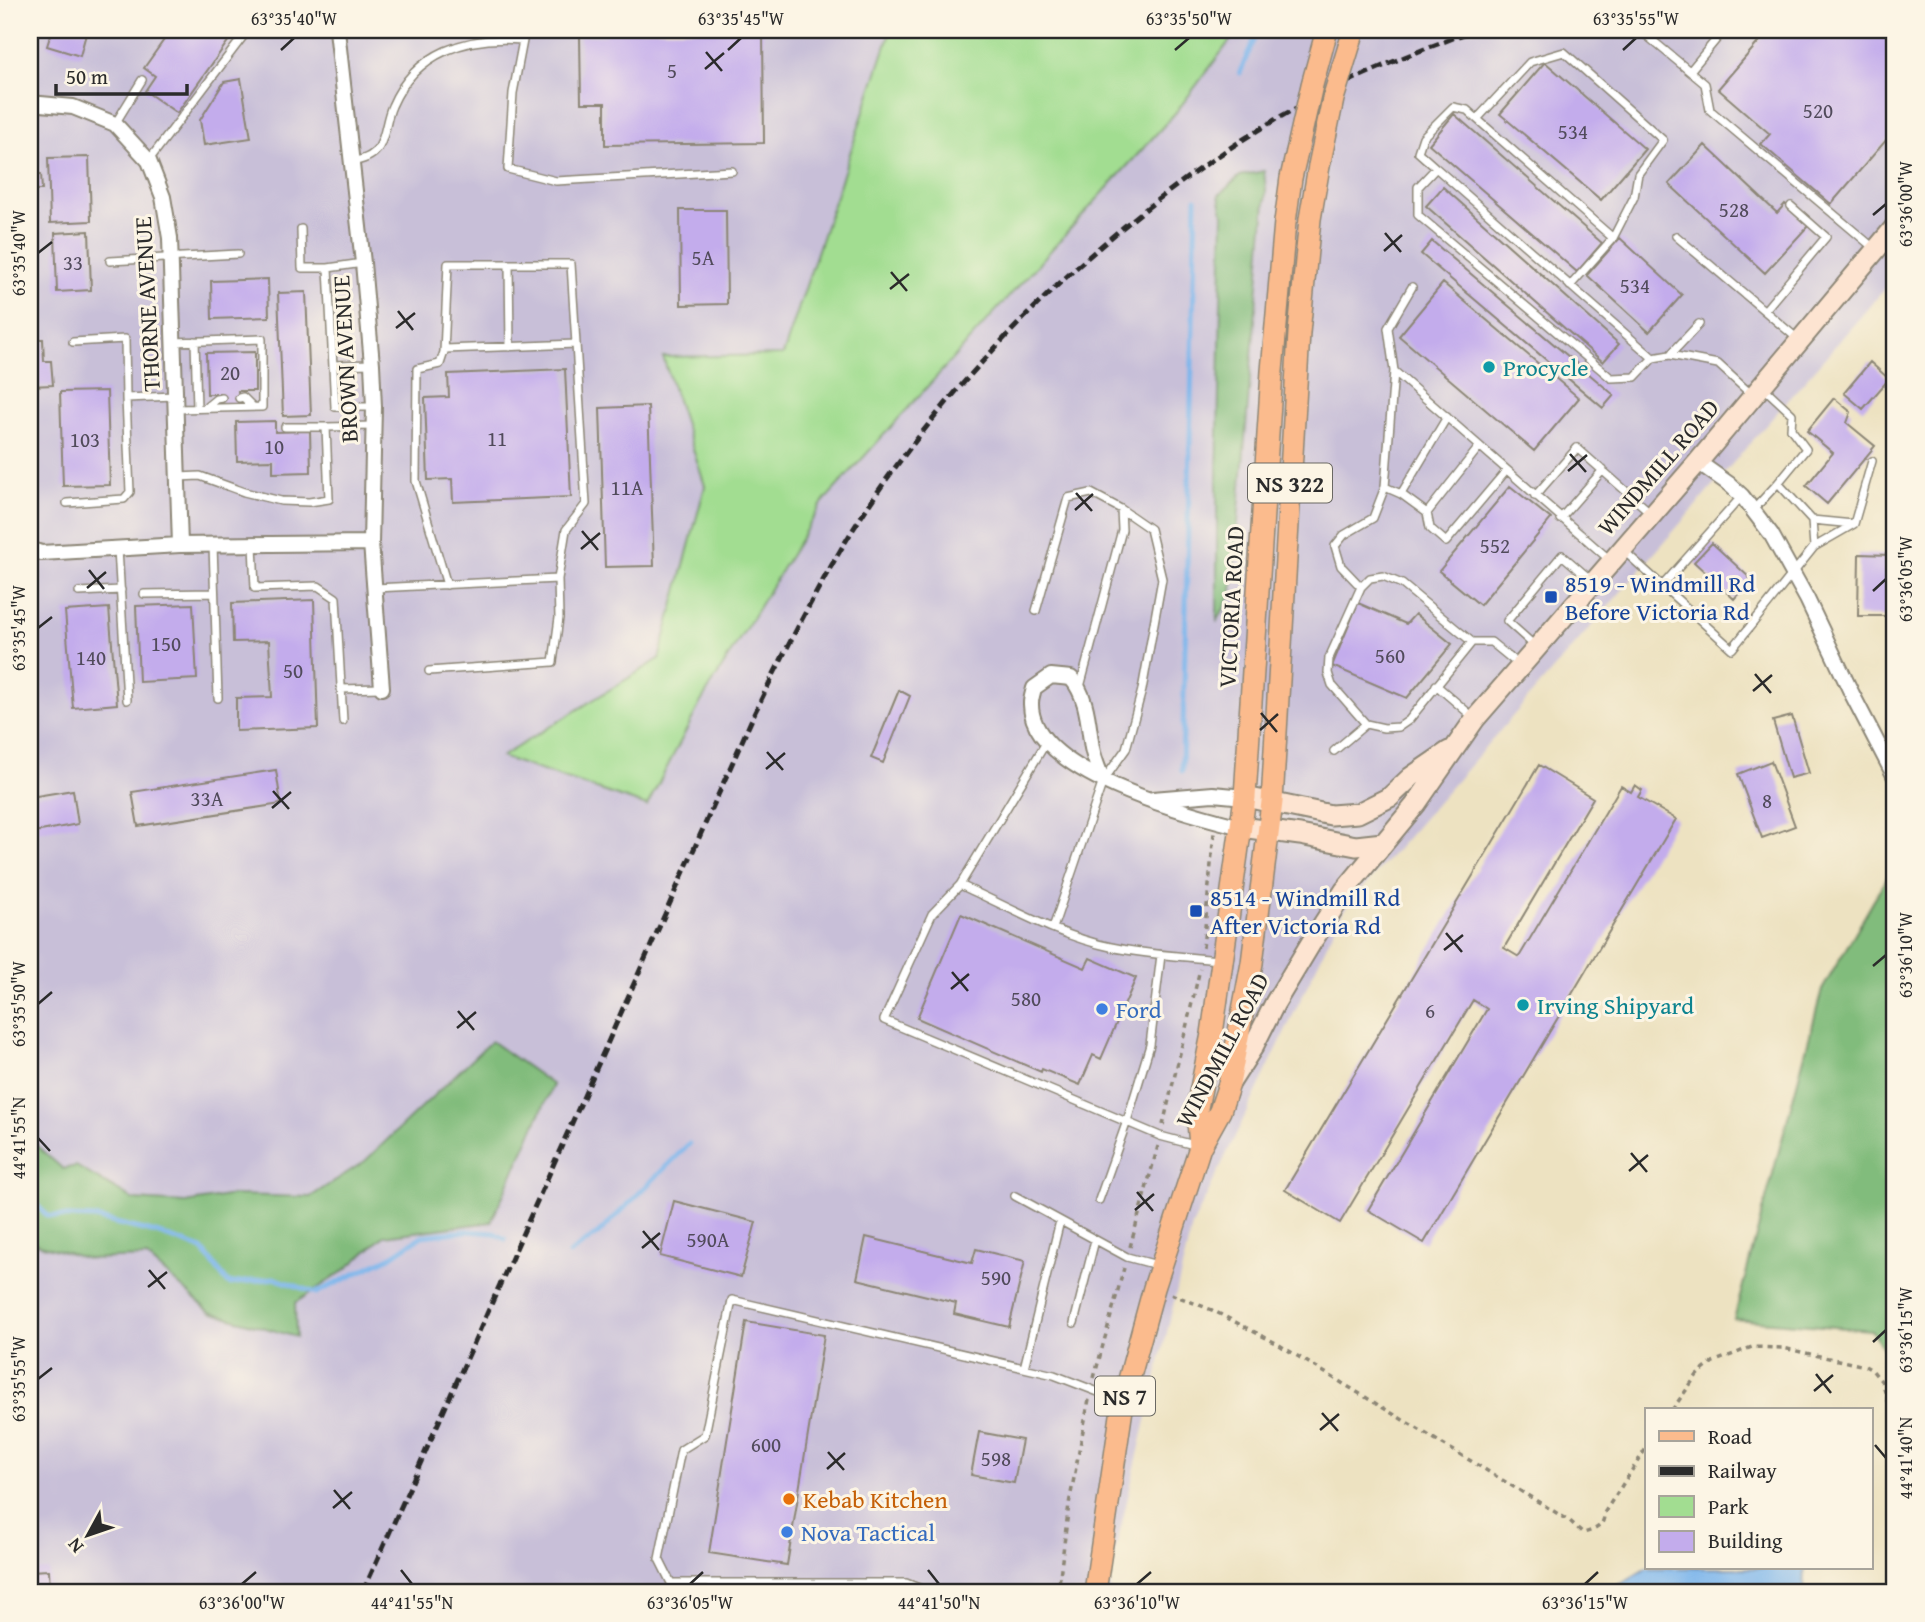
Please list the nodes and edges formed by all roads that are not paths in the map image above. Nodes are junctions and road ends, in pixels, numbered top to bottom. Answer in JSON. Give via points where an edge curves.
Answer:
{"nodes":[{"id":1,"x":248,"y":30,"type":"edge"},
{"id":2,"x":337,"y":30,"type":"edge"},
{"id":3,"x":525,"y":30,"type":"edge"},
{"id":4,"x":1327,"y":30,"type":"edge"},
{"id":5,"x":1354,"y":30,"type":"edge"},
{"id":6,"x":1640,"y":30,"type":"edge"},
{"id":7,"x":1724,"y":30,"type":"edge"},
{"id":8,"x":522,"y":40,"type":"junction"},
{"id":9,"x":1690,"y":71,"type":"junction"},
{"id":10,"x":142,"y":80,"type":"dead end"},
{"id":11,"x":30,"y":103,"type":"edge"},
{"id":12,"x":1477,"y":119,"type":"junction"},
{"id":13,"x":115,"y":124,"type":"junction"},
{"id":14,"x":149,"y":161,"type":"junction"},
{"id":15,"x":351,"y":163,"type":"junction"},
{"id":16,"x":1436,"y":168,"type":"junction"},
{"id":17,"x":732,"y":170,"type":"dead end"},
{"id":18,"x":1791,"y":206,"type":"dead end"},
{"id":19,"x":1895,"y":227,"type":"edge"},
{"id":20,"x":301,"y":229,"type":"dead end"},
{"id":21,"x":1676,"y":236,"type":"dead end"},
{"id":22,"x":1613,"y":238,"type":"junction"},
{"id":23,"x":1876,"y":250,"type":"junction"},
{"id":24,"x":238,"y":254,"type":"dead end"},
{"id":25,"x":170,"y":257,"type":"junction"},
{"id":26,"x":110,"y":261,"type":"dead end"},
{"id":27,"x":363,"y":263,"type":"junction"},
{"id":28,"x":509,"y":264,"type":"junction"},
{"id":29,"x":328,"y":268,"type":"junction"},
{"id":30,"x":1570,"y":286,"type":"junction"},
{"id":31,"x":1412,"y":287,"type":"dead end"},
{"id":32,"x":1765,"y":310,"type":"junction"},
{"id":33,"x":1699,"y":324,"type":"dead end"},
{"id":34,"x":1800,"y":340,"type":"junction"},
{"id":35,"x":195,"y":341,"type":"junction"},
{"id":36,"x":73,"y":342,"type":"dead end"},
{"id":37,"x":173,"y":342,"type":"junction"},
{"id":38,"x":576,"y":344,"type":"junction"},
{"id":39,"x":510,"y":347,"type":"junction"},
{"id":40,"x":444,"y":349,"type":"junction"},
{"id":41,"x":1670,"y":355,"type":"junction"},
{"id":42,"x":1653,"y":358,"type":"junction"},
{"id":43,"x":372,"y":364,"type":"junction"},
{"id":44,"x":333,"y":365,"type":"junction"},
{"id":45,"x":1394,"y":371,"type":"junction"},
{"id":46,"x":1757,"y":391,"type":"junction"},
{"id":47,"x":126,"y":398,"type":"junction"},
{"id":48,"x":222,"y":398,"type":"dead end"},
{"id":49,"x":239,"y":398,"type":"dead end"},
{"id":50,"x":175,"y":402,"type":"junction"},
{"id":51,"x":253,"y":407,"type":"junction"},
{"id":52,"x":374,"y":407,"type":"junction"},
{"id":53,"x":201,"y":408,"type":"junction"},
{"id":54,"x":1447,"y":417,"type":"junction"},
{"id":55,"x":326,"y":426,"type":"junction"},
{"id":56,"x":374,"y":426,"type":"junction"},
{"id":57,"x":285,"y":427,"type":"dead end"},
{"id":58,"x":1479,"y":447,"type":"junction"},
{"id":59,"x":1872,"y":461,"type":"dead end"},
{"id":60,"x":1698,"y":462,"type":"junction"},
{"id":61,"x":1603,"y":470,"type":"junction"},
{"id":62,"x":1506,"y":471,"type":"junction"},
{"id":63,"x":178,"y":477,"type":"junction"},
{"id":64,"x":1778,"y":483,"type":"junction"},
{"id":65,"x":1385,"y":487,"type":"junction"},
{"id":66,"x":1401,"y":494,"type":"junction"},
{"id":67,"x":1535,"y":496,"type":"junction"},
{"id":68,"x":1742,"y":496,"type":"junction"},
{"id":69,"x":67,"y":503,"type":"dead end"},
{"id":70,"x":1121,"y":509,"type":"junction"},
{"id":71,"x":1754,"y":509,"type":"junction"},
{"id":72,"x":1427,"y":513,"type":"junction"},
{"id":73,"x":1652,"y":514,"type":"junction"},
{"id":74,"x":1560,"y":519,"type":"junction"},
{"id":75,"x":1812,"y":520,"type":"junction"},
{"id":76,"x":1854,"y":524,"type":"junction"},
{"id":77,"x":371,"y":543,"type":"junction"},
{"id":78,"x":213,"y":544,"type":"junction"},
{"id":79,"x":253,"y":544,"type":"junction"},
{"id":80,"x":180,"y":545,"type":"junction"},
{"id":81,"x":1814,"y":547,"type":"junction"},
{"id":82,"x":118,"y":548,"type":"junction"},
{"id":83,"x":30,"y":549,"type":"edge"},
{"id":84,"x":1617,"y":556,"type":"junction"},
{"id":85,"x":1794,"y":575,"type":"junction"},
{"id":86,"x":558,"y":579,"type":"junction"},
{"id":87,"x":1594,"y":582,"type":"junction"},
{"id":88,"x":447,"y":584,"type":"junction"},
{"id":89,"x":1662,"y":586,"type":"junction"},
{"id":90,"x":1361,"y":587,"type":"junction"},
{"id":91,"x":374,"y":588,"type":"junction"},
{"id":92,"x":121,"y":590,"type":"junction"},
{"id":93,"x":79,"y":592,"type":"dead end"},
{"id":94,"x":214,"y":593,"type":"junction"},
{"id":95,"x":144,"y":594,"type":"dead end"},
{"id":96,"x":1036,"y":611,"type":"dead end"},
{"id":97,"x":1472,"y":642,"type":"junction"},
{"id":98,"x":1537,"y":648,"type":"junction"},
{"id":99,"x":1521,"y":666,"type":"junction"},
{"id":100,"x":429,"y":671,"type":"dead end"},
{"id":101,"x":1436,"y":685,"type":"junction"},
{"id":102,"x":1080,"y":687,"type":"junction"},
{"id":103,"x":382,"y":688,"type":"joint"},
{"id":104,"x":341,"y":689,"type":"junction"},
{"id":105,"x":218,"y":698,"type":"dead end"},
{"id":106,"x":127,"y":700,"type":"dead end"},
{"id":107,"x":1475,"y":719,"type":"junction"},
{"id":108,"x":343,"y":721,"type":"dead end"},
{"id":109,"x":1366,"y":724,"type":"junction"},
{"id":110,"x":1047,"y":740,"type":"junction"},
{"id":111,"x":1461,"y":742,"type":"junction"},
{"id":112,"x":1334,"y":751,"type":"dead end"},
{"id":113,"x":1895,"y":778,"type":"edge"},
{"id":114,"x":1103,"y":781,"type":"junction"},
{"id":115,"x":1245,"y":797,"type":"junction"},
{"id":116,"x":1148,"y":800,"type":"junction"},
{"id":117,"x":1272,"y":802,"type":"junction"},
{"id":118,"x":1241,"y":827,"type":"junction"},
{"id":119,"x":1269,"y":831,"type":"junction"},
{"id":120,"x":1383,"y":843,"type":"junction"},
{"id":121,"x":960,"y":885,"type":"junction"},
{"id":122,"x":1053,"y":928,"type":"junction"},
{"id":123,"x":1160,"y":955,"type":"junction"},
{"id":124,"x":1223,"y":961,"type":"junction"},
{"id":125,"x":1230,"y":1084,"type":"junction"},
{"id":126,"x":1127,"y":1121,"type":"junction"},
{"id":127,"x":1200,"y":1147,"type":"junction"},
{"id":128,"x":1015,"y":1196,"type":"dead end"},
{"id":129,"x":1099,"y":1200,"type":"dead end"},
{"id":130,"x":1060,"y":1221,"type":"junction"},
{"id":131,"x":1095,"y":1240,"type":"junction"},
{"id":132,"x":1161,"y":1266,"type":"junction"},
{"id":133,"x":1074,"y":1323,"type":"dead end"},
{"id":134,"x":1024,"y":1368,"type":"junction"},
{"id":135,"x":1123,"y":1402,"type":"junction"},
{"id":136,"x":671,"y":1583,"type":"junction"},
{"id":137,"x":671,"y":1592,"type":"edge"},
{"id":138,"x":929,"y":1592,"type":"edge"},
{"id":139,"x":1095,"y":1592,"type":"edge"}],
"edges":[{"from":1,"to":14,"type":"lane"},
{"from":2,"to":15,"type":"street","name":"BROWN AVENUE"},
{"from":3,"to":8,"type":"lane"},
{"from":4,"to":115,"type":"main road","name":"VICTORIA ROAD","number":"NS 322","bridge":true,"via":[[1283,235]]},
{"from":5,"to":117,"type":"main road","number":"NS 322","bridge":true,"via":[[1333,99],[1310,219],[1299,333]]},
{"from":6,"to":9,"type":"lane"},
{"from":7,"to":9,"type":"lane"},
{"from":8,"to":15,"type":"lane","via":[[487,39],[432,57],[402,87],[391,106],[379,148],[366,160]]},
{"from":8,"to":17,"type":"lane","via":[[508,169],[556,181]]},
{"from":9,"to":23,"type":"lane","via":[[1705,84],[1710,110]]},
{"from":10,"to":13,"type":"lane"},
{"from":11,"to":13,"type":"street","name":"THORNE AVENUE","via":[[73,107]]},
{"from":12,"to":16,"type":"lane","via":[[1467,110],[1453,107],[1423,137],[1418,152]]},
{"from":12,"to":22,"type":"lane"},
{"from":12,"to":22,"type":"lane","via":[[1530,62],[1564,52],[1663,140],[1638,174],[1634,197]]},
{"from":13,"to":14,"type":"street","name":"THORNE AVENUE"},
{"from":14,"to":25,"type":"street","name":"THORNE AVENUE","via":[[163,197]]},
{"from":15,"to":27,"type":"street","name":"BROWN AVENUE"},
{"from":16,"to":30,"type":"lane"},
{"from":16,"to":42,"type":"lane","via":[[1418,187],[1418,215],[1611,378],[1635,377]]},
{"from":18,"to":32,"type":"lane","via":[[1826,237]]},
{"from":19,"to":23,"type":"main road","name":"WINDMILL ROAD","number":"NS 7"},
{"from":20,"to":29,"type":"lane","via":[[302,268]]},
{"from":21,"to":32,"type":"lane"},
{"from":22,"to":30,"type":"lane"},
{"from":23,"to":34,"type":"main road","name":"WINDMILL ROAD","number":"NS 7"},
{"from":24,"to":25,"type":"lane"},
{"from":25,"to":26,"type":"lane"},
{"from":25,"to":37,"type":"street","name":"THORNE AVENUE"},
{"from":27,"to":29,"type":"lane"},
{"from":27,"to":43,"type":"street","name":"BROWN AVENUE"},
{"from":28,"to":38,"type":"lane","via":[[571,264]]},
{"from":28,"to":39,"type":"lane"},
{"from":28,"to":40,"type":"lane","via":[[449,264]]},
{"from":29,"to":44,"type":"lane"},
{"from":30,"to":42,"type":"lane"},
{"from":31,"to":45,"type":"lane","via":[[1388,328]]},
{"from":32,"to":34,"type":"lane"},
{"from":33,"to":41,"type":"lane"},
{"from":34,"to":46,"type":"main road","name":"WINDMILL ROAD","number":"NS 7"},
{"from":35,"to":37,"type":"lane"},
{"from":35,"to":51,"type":"lane","via":[[262,339],[262,407]]},
{"from":35,"to":53,"type":"lane"},
{"from":36,"to":47,"type":"lane","via":[[125,339]]},
{"from":37,"to":50,"type":"street","name":"THORNE AVENUE"},
{"from":38,"to":39,"type":"lane"},
{"from":38,"to":86,"type":"lane","via":[[586,504],[566,530]]},
{"from":39,"to":40,"type":"lane"},
{"from":40,"to":88,"type":"lane","via":[[440,364],[417,369],[416,481]]},
{"from":41,"to":42,"type":"lane"},
{"from":41,"to":46,"type":"lane","via":[[1717,364]]},
{"from":43,"to":44,"type":"lane"},
{"from":43,"to":52,"type":"street","name":"BROWN AVENUE"},
{"from":44,"to":52,"type":"lane","via":[[335,407]]},
{"from":45,"to":54,"type":"lane"},
{"from":45,"to":65,"type":"lane"},
{"from":46,"to":60,"type":"main road","name":"WINDMILL ROAD","number":"NS 7"},
{"from":46,"to":64,"type":"lane","via":[[1792,414],[1791,429],[1806,449]]},
{"from":47,"to":50,"type":"lane"},
{"from":47,"to":69,"type":"lane","via":[[130,492],[124,499]]},
{"from":48,"to":53,"type":"lane"},
{"from":49,"to":51,"type":"lane"},
{"from":50,"to":53,"type":"lane"},
{"from":50,"to":63,"type":"street","name":"THORNE AVENUE"},
{"from":51,"to":53,"type":"lane"},
{"from":52,"to":56,"type":"street","name":"BROWN AVENUE"},
{"from":54,"to":58,"type":"lane"},
{"from":54,"to":66,"type":"lane"},
{"from":55,"to":56,"type":"lane"},
{"from":55,"to":57,"type":"lane"},
{"from":55,"to":63,"type":"lane","via":[[329,499],[281,500],[200,476]]},
{"from":56,"to":77,"type":"street","name":"BROWN AVENUE"},
{"from":58,"to":62,"type":"lane"},
{"from":58,"to":72,"type":"lane"},
{"from":59,"to":76,"type":"lane"},
{"from":60,"to":68,"type":"street"},
{"from":60,"to":73,"type":"main road","name":"WINDMILL ROAD","number":"NS 7"},
{"from":61,"to":67,"type":"lane","via":[[1577,449]]},
{"from":61,"to":73,"type":"lane"},
{"from":61,"to":74,"type":"lane"},
{"from":62,"to":67,"type":"lane"},
{"from":62,"to":72,"type":"lane","via":[[1446,542],[1430,528]]},
{"from":63,"to":80,"type":"street","name":"THORNE AVENUE"},
{"from":64,"to":71,"type":"lane"},
{"from":64,"to":75,"type":"lane"},
{"from":65,"to":66,"type":"lane"},
{"from":65,"to":90,"type":"lane","via":[[1373,518],[1344,535],[1335,546],[1341,566]]},
{"from":66,"to":72,"type":"lane"},
{"from":67,"to":74,"type":"lane"},
{"from":68,"to":71,"type":"street"},
{"from":68,"to":89,"type":"lane"},
{"from":70,"to":96,"type":"lane","via":[[1091,494],[1068,498]]},
{"from":70,"to":102,"type":"lane","via":[[1122,530]]},
{"from":70,"to":114,"type":"lane","via":[[1150,529],[1162,579],[1126,749]]},
{"from":71,"to":85,"type":"street"},
{"from":73,"to":84,"type":"main road","name":"WINDMILL ROAD","number":"NS 7"},
{"from":74,"to":84,"type":"lane"},
{"from":75,"to":76,"type":"lane"},
{"from":75,"to":81,"type":"lane"},
{"from":76,"to":81,"type":"lane"},
{"from":77,"to":79,"type":"street"},
{"from":77,"to":91,"type":"street","name":"BROWN AVENUE"},
{"from":78,"to":79,"type":"street"},
{"from":78,"to":80,"type":"street"},
{"from":78,"to":94,"type":"lane"},
{"from":79,"to":104,"type":"lane","via":[[255,588],[318,586],[336,598]]},
{"from":80,"to":82,"type":"street"},
{"from":81,"to":85,"type":"lane"},
{"from":82,"to":83,"type":"street","via":[[41,553]]},
{"from":82,"to":92,"type":"lane"},
{"from":84,"to":87,"type":"main road","name":"WINDMILL ROAD","number":"NS 7"},
{"from":84,"to":89,"type":"lane"},
{"from":85,"to":89,"type":"lane","via":[[1732,649]]},
{"from":85,"to":113,"type":"street"},
{"from":86,"to":88,"type":"lane"},
{"from":86,"to":100,"type":"lane","via":[[553,662]]},
{"from":87,"to":98,"type":"main road","name":"WINDMILL ROAD","number":"NS 7"},
{"from":87,"to":98,"type":"lane","via":[[1562,555],[1507,621]]},
{"from":88,"to":91,"type":"lane"},
{"from":90,"to":97,"type":"lane","via":[[1370,578],[1383,576],[1402,584]]},
{"from":90,"to":109,"type":"lane","via":[[1329,658],[1328,673],[1332,685]]},
{"from":91,"to":103,"type":"street","name":"BROWN AVENUE"},
{"from":92,"to":93,"type":"lane"},
{"from":92,"to":106,"type":"lane"},
{"from":94,"to":95,"type":"lane"},
{"from":94,"to":105,"type":"lane"},
{"from":97,"to":99,"type":"lane","via":[[1491,642]]},
{"from":97,"to":101,"type":"lane"},
{"from":98,"to":99,"type":"main road","name":"WINDMILL ROAD","number":"NS 7"},
{"from":99,"to":107,"type":"main road","name":"WINDMILL ROAD","number":"NS 7"},
{"from":101,"to":107,"type":"lane"},
{"from":101,"to":109,"type":"lane","via":[[1399,727]]},
{"from":102,"to":110,"type":"street","via":[[1071,677],[1051,676],[1034,688],[1035,722]]},
{"from":102,"to":114,"type":"street","via":[[1092,751]]},
{"from":103,"to":104,"type":"lane"},
{"from":104,"to":108,"type":"lane"},
{"from":107,"to":111,"type":"main road","name":"WINDMILL ROAD","number":"NS 7"},
{"from":109,"to":112,"type":"lane"},
{"from":110,"to":114,"type":"street","via":[[1074,765]]},
{"from":110,"to":121,"type":"lane"},
{"from":111,"to":117,"type":"main road","name":"WINDMILL ROAD","number":"NS 7","via":[[1390,797],[1358,813],[1331,816]]},
{"from":111,"to":120,"type":"main road","name":"WINDMILL ROAD","number":"NS 7"},
{"from":114,"to":116,"type":"street"},
{"from":114,"to":122,"type":"lane"},
{"from":115,"to":116,"type":"street","via":[[1213,794]]},
{"from":115,"to":117,"type":"main road","name":"WINDMILL ROAD","number":"NS 7"},
{"from":115,"to":118,"type":"main road","name":"VICTORIA ROAD","number":"NS 7"},
{"from":116,"to":118,"type":"street"},
{"from":117,"to":119,"type":"main road","number":"NS 322"},
{"from":118,"to":119,"type":"main road"},
{"from":118,"to":124,"type":"main road","name":"VICTORIA ROAD","number":"NS 7"},
{"from":119,"to":120,"type":"main road","via":[[1356,846]]},
{"from":119,"to":125,"type":"main road","number":"NS 322"},
{"from":120,"to":125,"type":"main road","name":"WINDMILL ROAD","number":"NS 7","via":[[1317,932]]},
{"from":121,"to":122,"type":"lane"},
{"from":121,"to":126,"type":"lane","via":[[932,914],[884,1020]]},
{"from":122,"to":123,"type":"lane","via":[[1110,947]]},
{"from":123,"to":124,"type":"lane"},
{"from":123,"to":126,"type":"lane","via":[[1150,1045]]},
{"from":124,"to":127,"type":"main road","name":"VICTORIA ROAD","number":"NS 7","via":[[1197,1108]]},
{"from":125,"to":127,"type":"main road","name":"WINDMILL ROAD","number":"NS 7"},
{"from":126,"to":127,"type":"lane"},
{"from":126,"to":129,"type":"lane"},
{"from":127,"to":132,"type":"main road","name":"WINDMILL ROAD","number":"NS 7"},
{"from":128,"to":130,"type":"lane"},
{"from":130,"to":131,"type":"lane"},
{"from":130,"to":134,"type":"lane"},
{"from":131,"to":132,"type":"lane","via":[[1127,1257]]},
{"from":131,"to":133,"type":"lane"},
{"from":132,"to":135,"type":"main road","name":"WINDMILL ROAD","number":"NS 7"},
{"from":134,"to":135,"type":"lane"},
{"from":134,"to":136,"type":"lane","via":[[732,1300],[705,1435],[681,1450],[659,1559]]},
{"from":135,"to":139,"type":"main road","name":"WINDMILL ROAD","number":"NS 7"},
{"from":136,"to":137,"type":"lane"},
{"from":136,"to":138,"type":"lane","via":[[906,1583]]}]}
